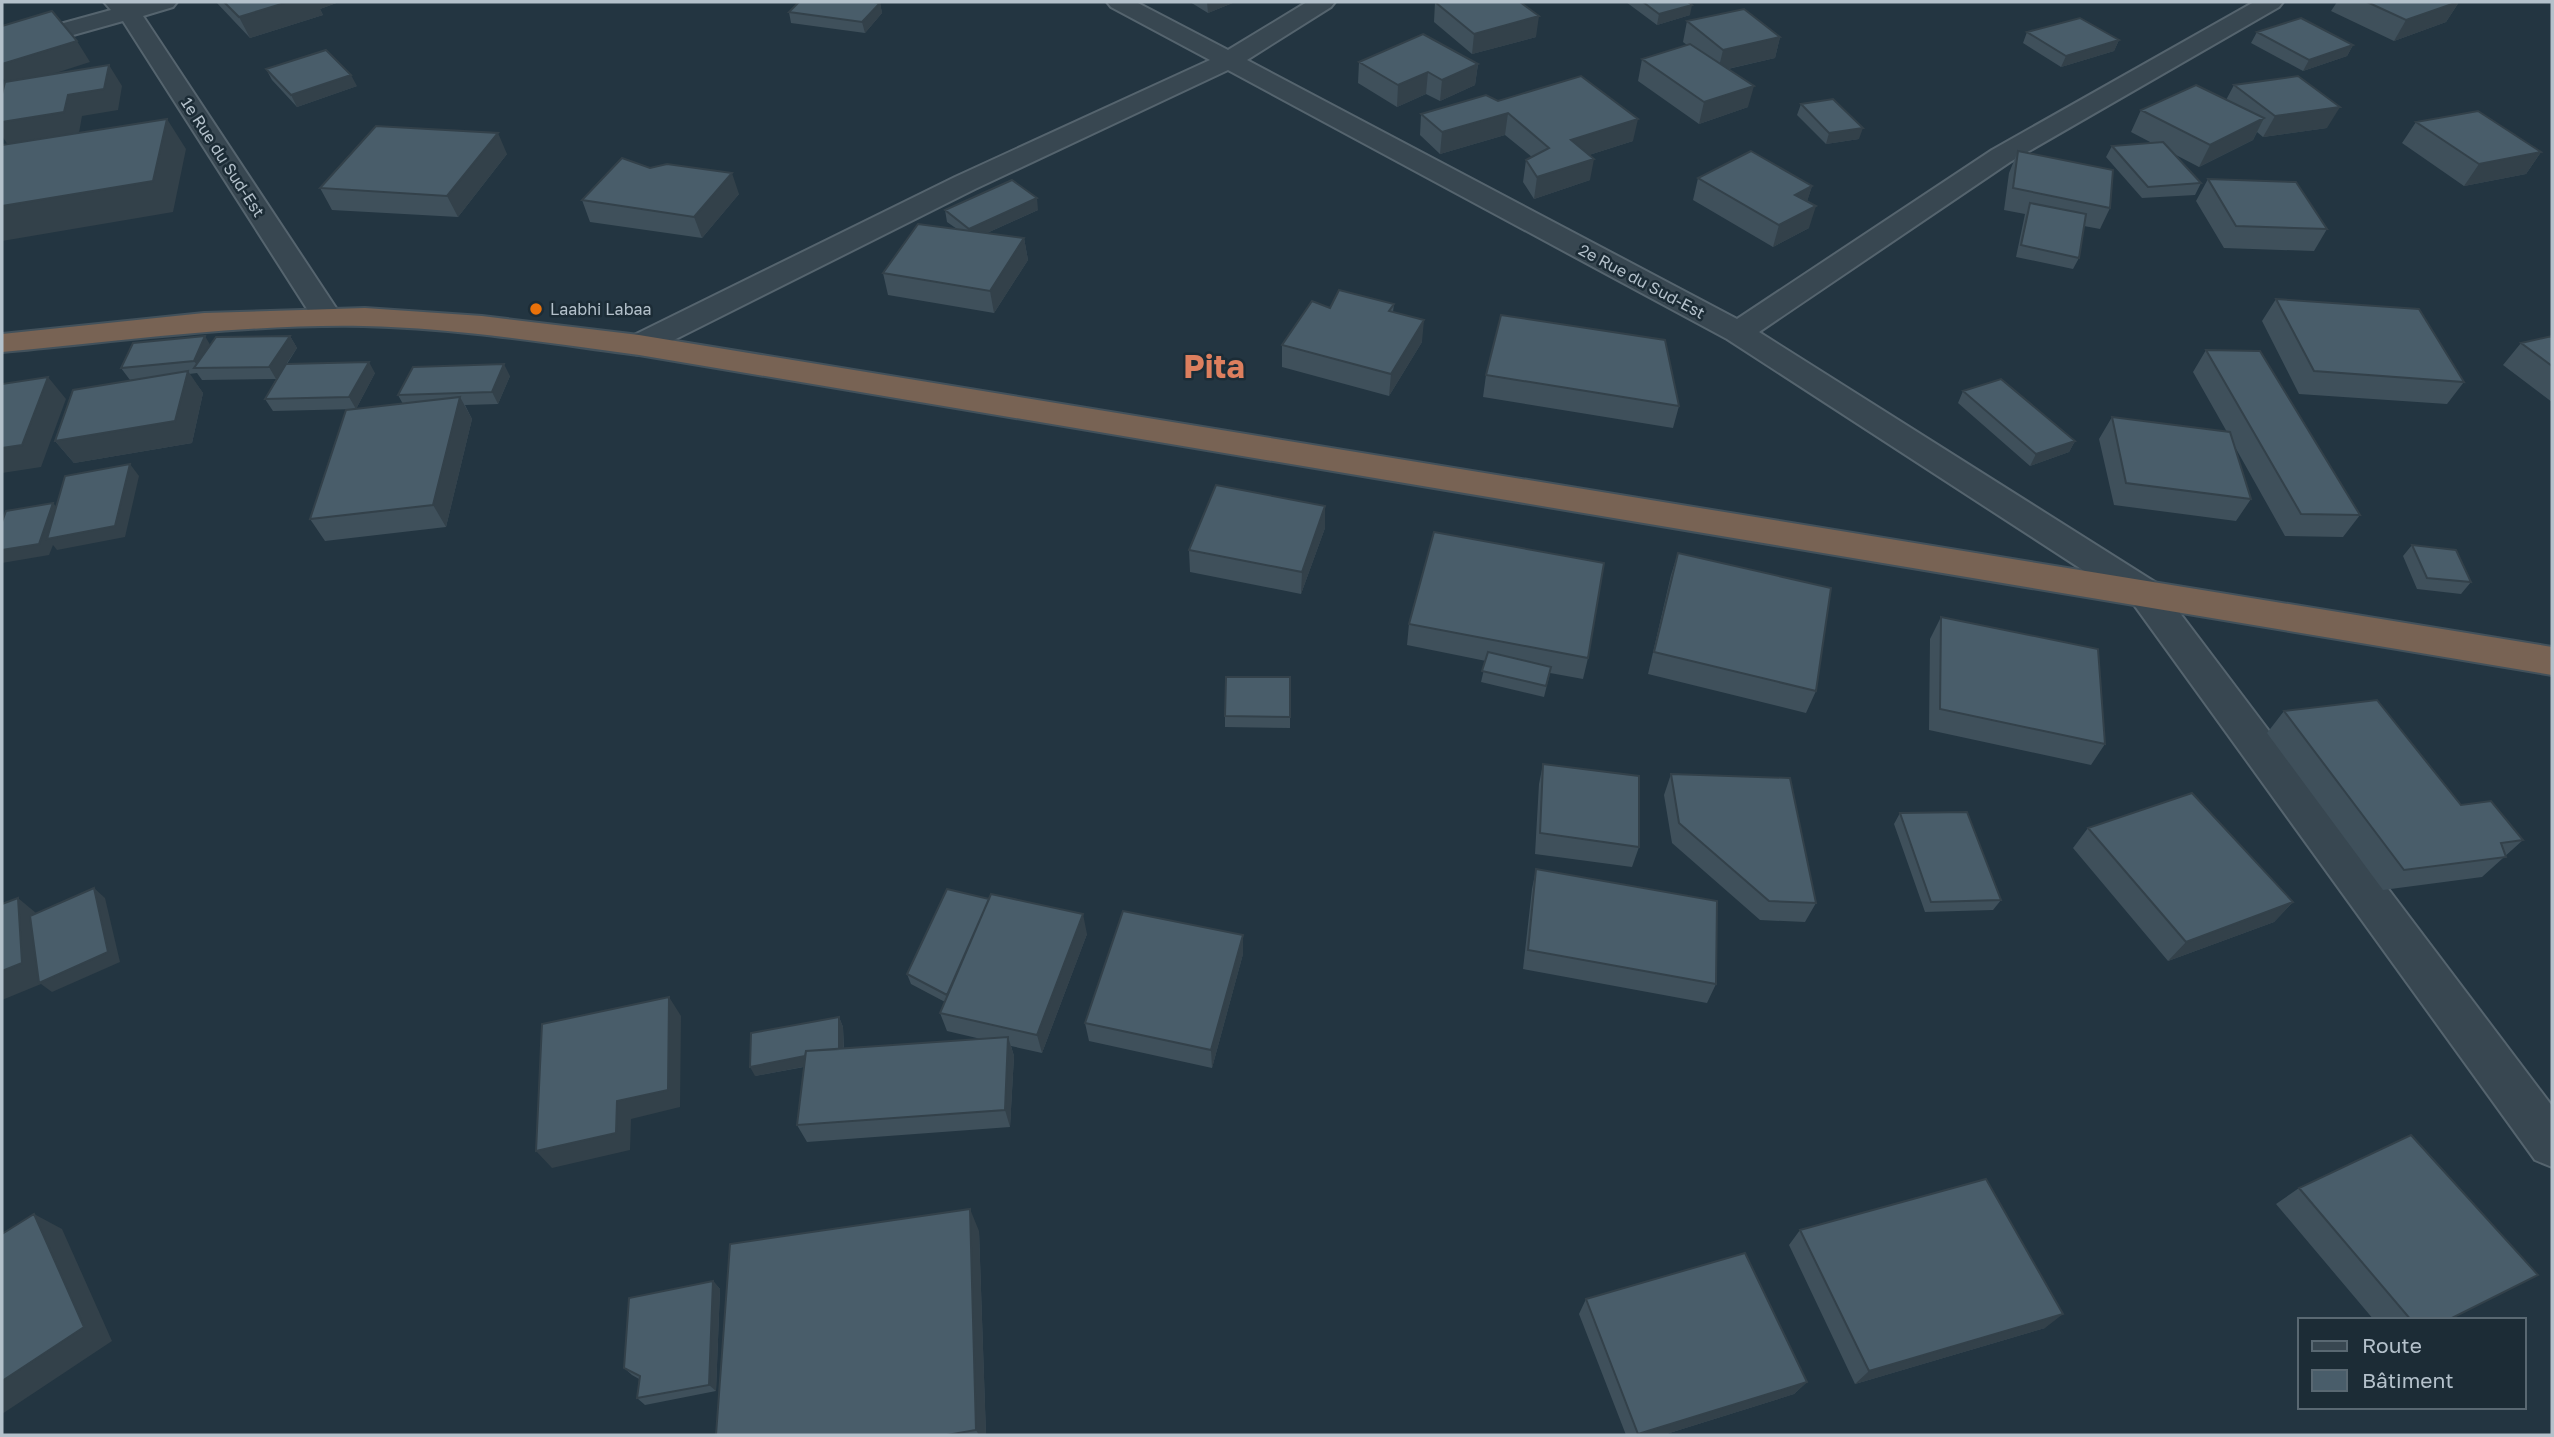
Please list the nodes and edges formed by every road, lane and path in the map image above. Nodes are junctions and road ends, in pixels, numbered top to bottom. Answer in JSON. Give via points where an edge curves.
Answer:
{"nodes":[{"id":1,"x":164,"y":2,"type":"edge"},
{"id":2,"x":1119,"y":2,"type":"edge"},
{"id":3,"x":1323,"y":2,"type":"edge"},
{"id":4,"x":2271,"y":2,"type":"edge"},
{"id":5,"x":123,"y":8,"type":"edge"},
{"id":6,"x":2,"y":48,"type":"edge"},
{"id":7,"x":1230,"y":61,"type":"junction"},
{"id":8,"x":327,"y":317,"type":"junction"},
{"id":9,"x":1738,"y":332,"type":"junction"},
{"id":10,"x":2,"y":343,"type":"edge"},
{"id":11,"x":639,"y":345,"type":"junction"},
{"id":12,"x":2145,"y":593,"type":"junction"},
{"id":13,"x":2552,"y":662,"type":"edge"},
{"id":14,"x":2552,"y":1144,"type":"edge"}],
"edges":[{"from":1,"to":5,"type":"street"},
{"from":2,"to":7,"type":"street","name":"2e Rue du Sud-Est"},
{"from":3,"to":7,"type":"street"},
{"from":4,"to":9,"type":"street","via":[[2001,156]]},
{"from":5,"to":6,"type":"street"},
{"from":5,"to":8,"type":"street","name":"1e Rue du Sud-Est"},
{"from":7,"to":9,"type":"street","name":"2e Rue du Sud-Est"},
{"from":7,"to":11,"type":"street","via":[[965,183]]},
{"from":8,"to":10,"type":"highway","via":[[131,328]]},
{"from":8,"to":11,"type":"highway","via":[[445,323]]},
{"from":9,"to":12,"type":"street","name":"2e Rue du Sud-Est"},
{"from":11,"to":12,"type":"highway"},
{"from":12,"to":13,"type":"highway"},
{"from":12,"to":14,"type":"street"}]}
